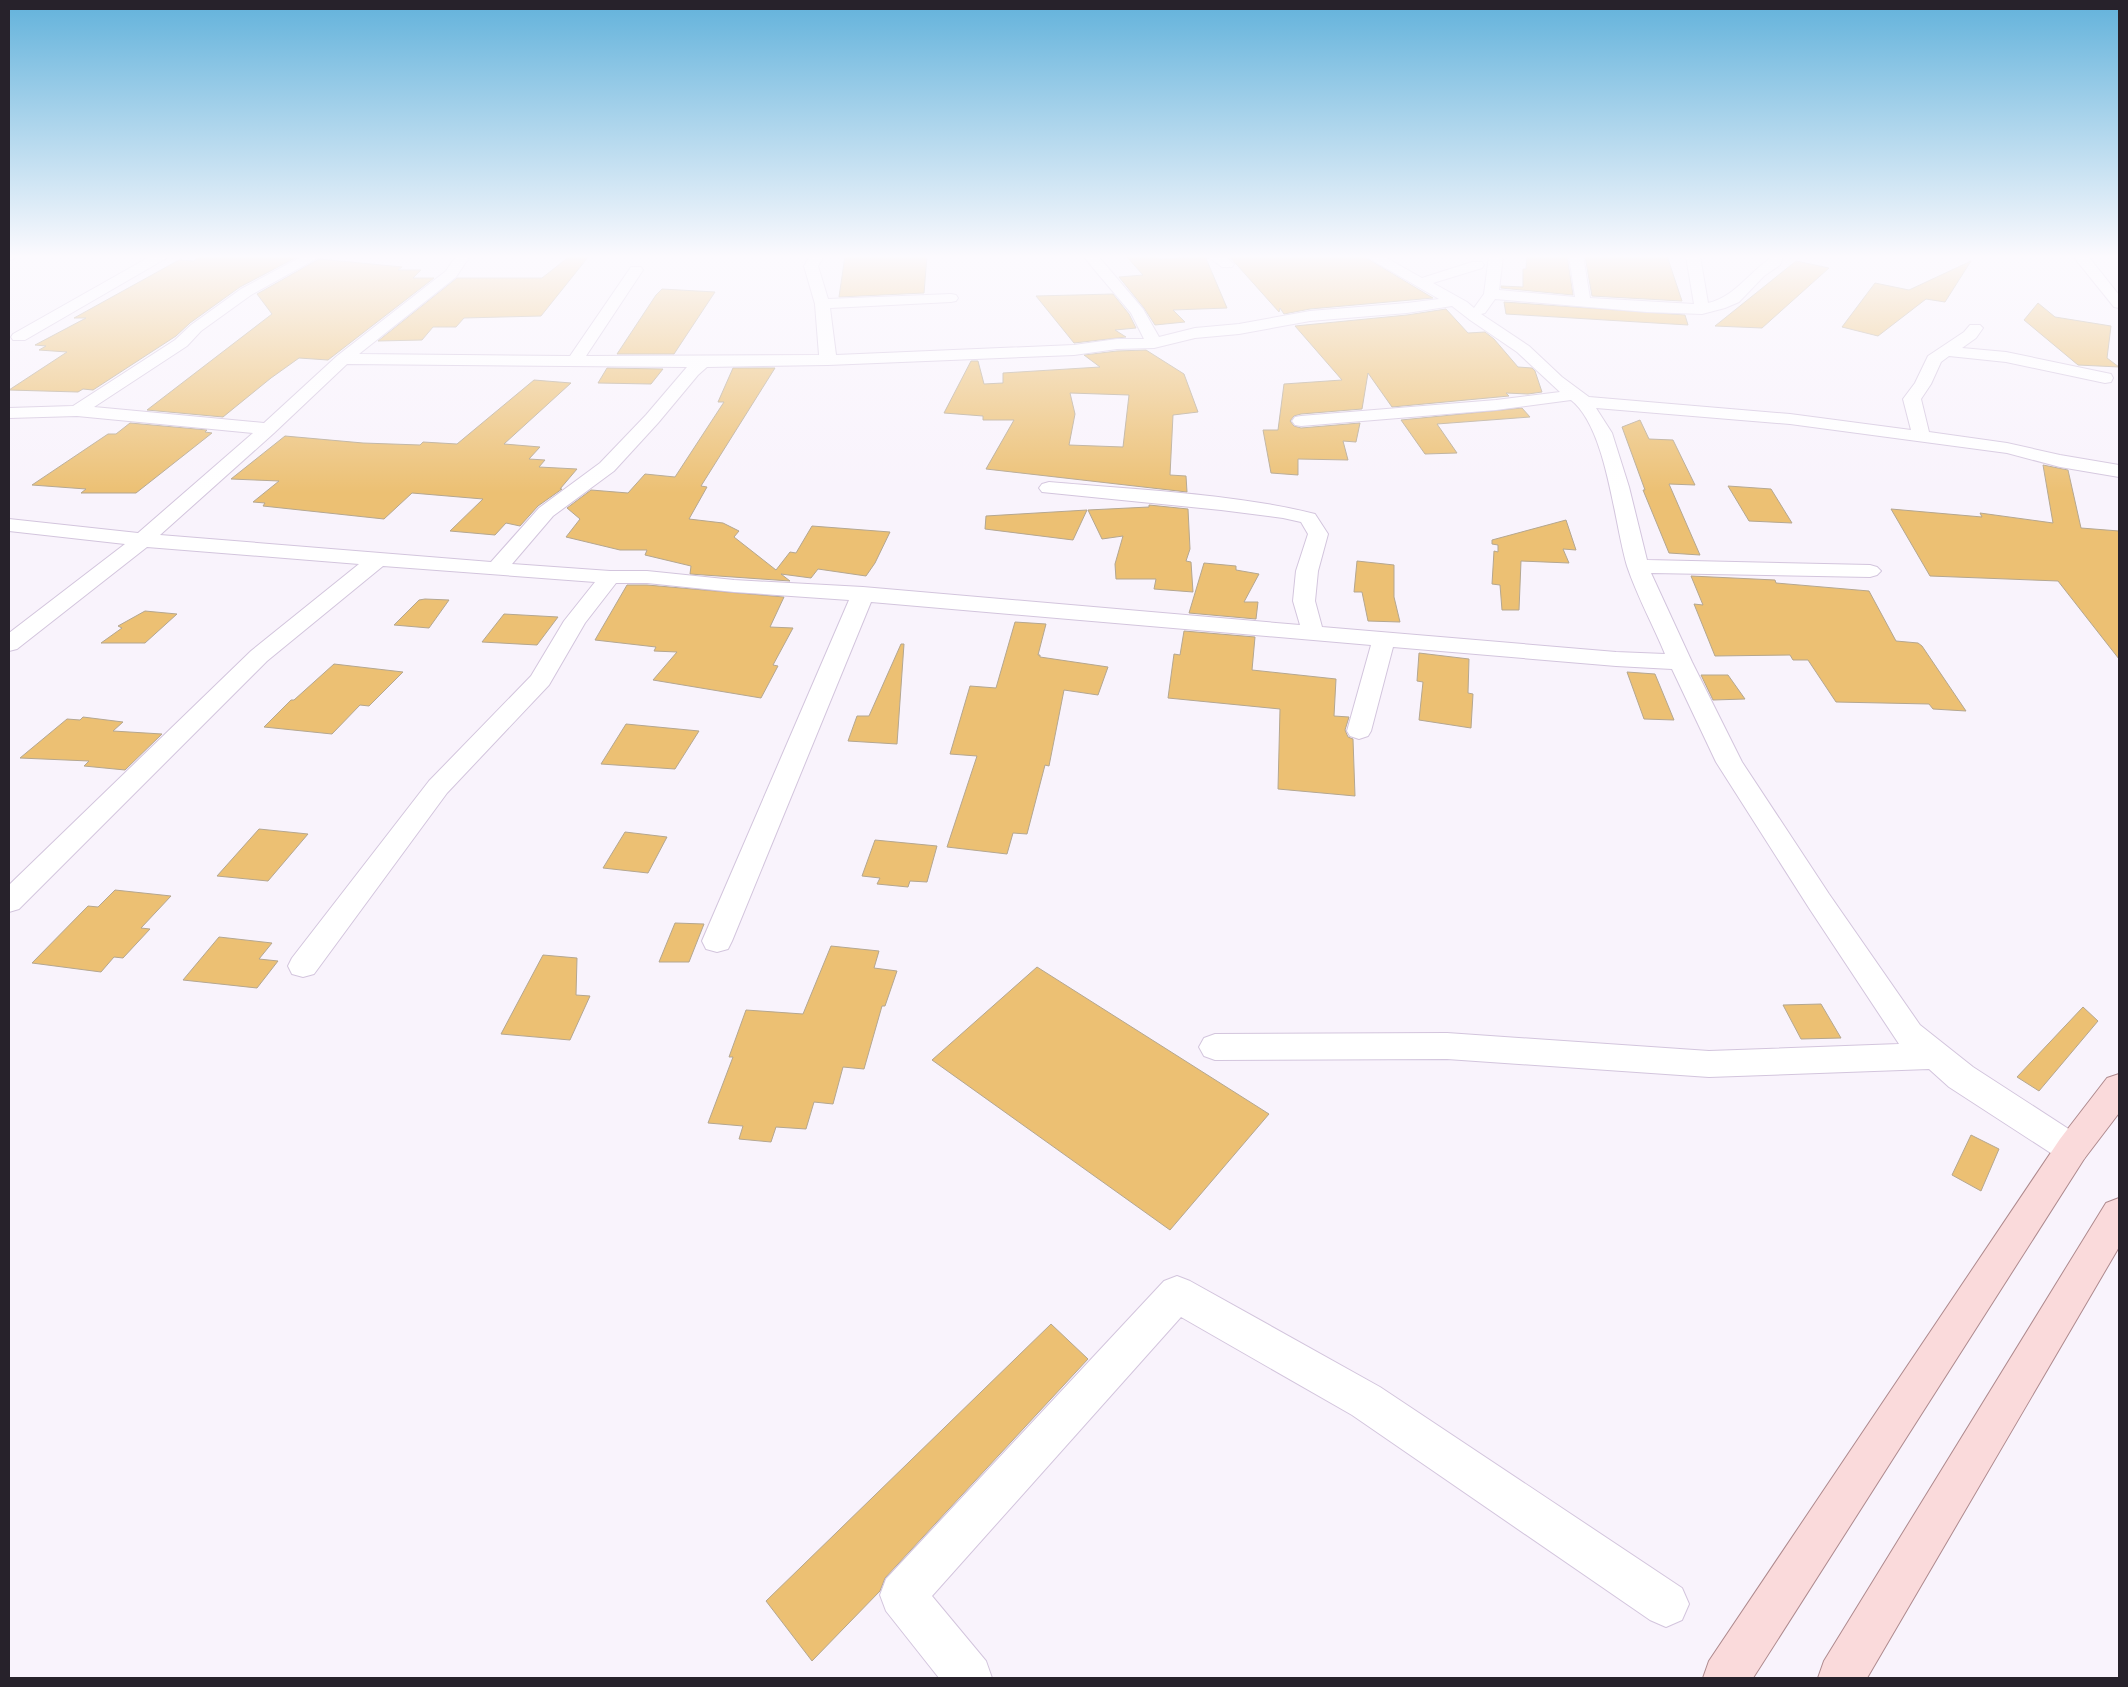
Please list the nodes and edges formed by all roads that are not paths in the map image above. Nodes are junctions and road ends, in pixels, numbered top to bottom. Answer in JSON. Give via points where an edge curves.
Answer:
{"nodes":[{"id":1,"x":189,"y":335,"type":"edge"},
{"id":2,"x":375,"y":335,"type":"edge"},
{"id":3,"x":592,"y":335,"type":"edge"},
{"id":4,"x":825,"y":335,"type":"edge"},
{"id":5,"x":1150,"y":335,"type":"edge"},
{"id":6,"x":1189,"y":335,"type":"edge"},
{"id":7,"x":1502,"y":335,"type":"edge"},
{"id":8,"x":1970,"y":335,"type":"edge"},
{"id":9,"x":1154,"y":343,"type":"junction"},
{"id":10,"x":1946,"y":351,"type":"junction"},
{"id":11,"x":343,"y":360,"type":"junction"},
{"id":12,"x":575,"y":360,"type":"junction"},
{"id":13,"x":828,"y":360,"type":"junction"},
{"id":14,"x":703,"y":362,"type":"junction"},
{"id":15,"x":2105,"y":378,"type":"dead end"},
{"id":16,"x":1579,"y":398,"type":"junction"},
{"id":17,"x":78,"y":411,"type":"junction"},
{"id":18,"x":9,"y":413,"type":"edge"},
{"id":19,"x":1301,"y":421,"type":"dead end"},
{"id":20,"x":268,"y":430,"type":"junction"},
{"id":21,"x":1922,"y":438,"type":"junction"},
{"id":22,"x":2119,"y":471,"type":"edge"},
{"id":23,"x":1049,"y":488,"type":"dead end"},
{"id":24,"x":9,"y":526,"type":"edge"},
{"id":25,"x":143,"y":540,"type":"junction"},
{"id":26,"x":379,"y":559,"type":"junction"},
{"id":27,"x":1638,"y":566,"type":"junction"},
{"id":28,"x":496,"y":569,"type":"junction"},
{"id":29,"x":1870,"y":571,"type":"dead end"},
{"id":30,"x":610,"y":577,"type":"junction"},
{"id":31,"x":864,"y":594,"type":"junction"},
{"id":32,"x":1313,"y":633,"type":"junction"},
{"id":33,"x":1384,"y":639,"type":"junction"},
{"id":34,"x":9,"y":644,"type":"edge"},
{"id":35,"x":1680,"y":662,"type":"junction"},
{"id":36,"x":1359,"y":731,"type":"dead end"},
{"id":37,"x":9,"y":902,"type":"edge"},
{"id":38,"x":717,"y":941,"type":"dead end"},
{"id":39,"x":303,"y":966,"type":"dead end"},
{"id":40,"x":1215,"y":1047,"type":"dead end"},
{"id":41,"x":1936,"y":1056,"type":"junction"},
{"id":42,"x":2119,"y":1088,"type":"edge"},
{"id":43,"x":2072,"y":1148,"type":"junction"},
{"id":44,"x":2119,"y":1214,"type":"edge"},
{"id":45,"x":1666,"y":1604,"type":"dead end"},
{"id":46,"x":969,"y":1678,"type":"edge"},
{"id":47,"x":1726,"y":1678,"type":"edge"},
{"id":48,"x":1841,"y":1678,"type":"edge"}],
"edges":[{"from":1,"to":17,"type":"street"},
{"from":2,"to":11,"type":"street"},
{"from":3,"to":12,"type":"street"},
{"from":4,"to":13,"type":"street"},
{"from":5,"to":9,"type":"street"},
{"from":6,"to":9,"type":"street"},
{"from":7,"to":16,"type":"street","via":[[1524,349],[1556,382]]},
{"from":8,"to":10,"type":"street"},
{"from":9,"to":13,"type":"street","via":[[1074,350]]},
{"from":10,"to":15,"type":"street","via":[[2006,357]]},
{"from":10,"to":21,"type":"street","via":[[1934,359],[1912,399]]},
{"from":11,"to":12,"type":"street"},
{"from":11,"to":20,"type":"street"},
{"from":12,"to":14,"type":"street"},
{"from":13,"to":14,"type":"street"},
{"from":14,"to":28,"type":"street","via":[[607,467],[546,512]]},
{"from":16,"to":19,"type":"street"},
{"from":16,"to":21,"type":"street","via":[[1790,419]]},
{"from":16,"to":27,"type":"street","via":[[1606,440]]},
{"from":17,"to":18,"type":"street"},
{"from":17,"to":20,"type":"street"},
{"from":20,"to":25,"type":"street"},
{"from":21,"to":22,"type":"street","via":[[2008,448]]},
{"from":23,"to":32,"type":"street","via":[[1220,504],[1308,518],[1318,534],[1307,571],[1304,601]]},
{"from":24,"to":25,"type":"street"},
{"from":25,"to":26,"type":"street"},
{"from":25,"to":34,"type":"street"},
{"from":26,"to":28,"type":"street"},
{"from":26,"to":37,"type":"street","via":[[259,656]]},
{"from":27,"to":29,"type":"street"},
{"from":27,"to":35,"type":"street"},
{"from":28,"to":30,"type":"street"},
{"from":30,"to":31,"type":"street"},
{"from":30,"to":39,"type":"street","via":[[575,621],[541,680],[438,787]]},
{"from":31,"to":32,"type":"street"},
{"from":31,"to":38,"type":"street"},
{"from":32,"to":33,"type":"street"},
{"from":33,"to":35,"type":"street"},
{"from":33,"to":36,"type":"street"},
{"from":35,"to":41,"type":"street","via":[[1729,762],[1909,1034]]},
{"from":40,"to":41,"type":"street","via":[[1447,1046],[1709,1064]]},
{"from":41,"to":43,"type":"street","via":[[1961,1077]]},
{"from":42,"to":43,"type":"main road"},
{"from":43,"to":47,"type":"main road"},
{"from":44,"to":48,"type":"main road"},
{"from":45,"to":46,"type":"street","via":[[1366,1401],[1177,1294],[902,1595]]}]}
